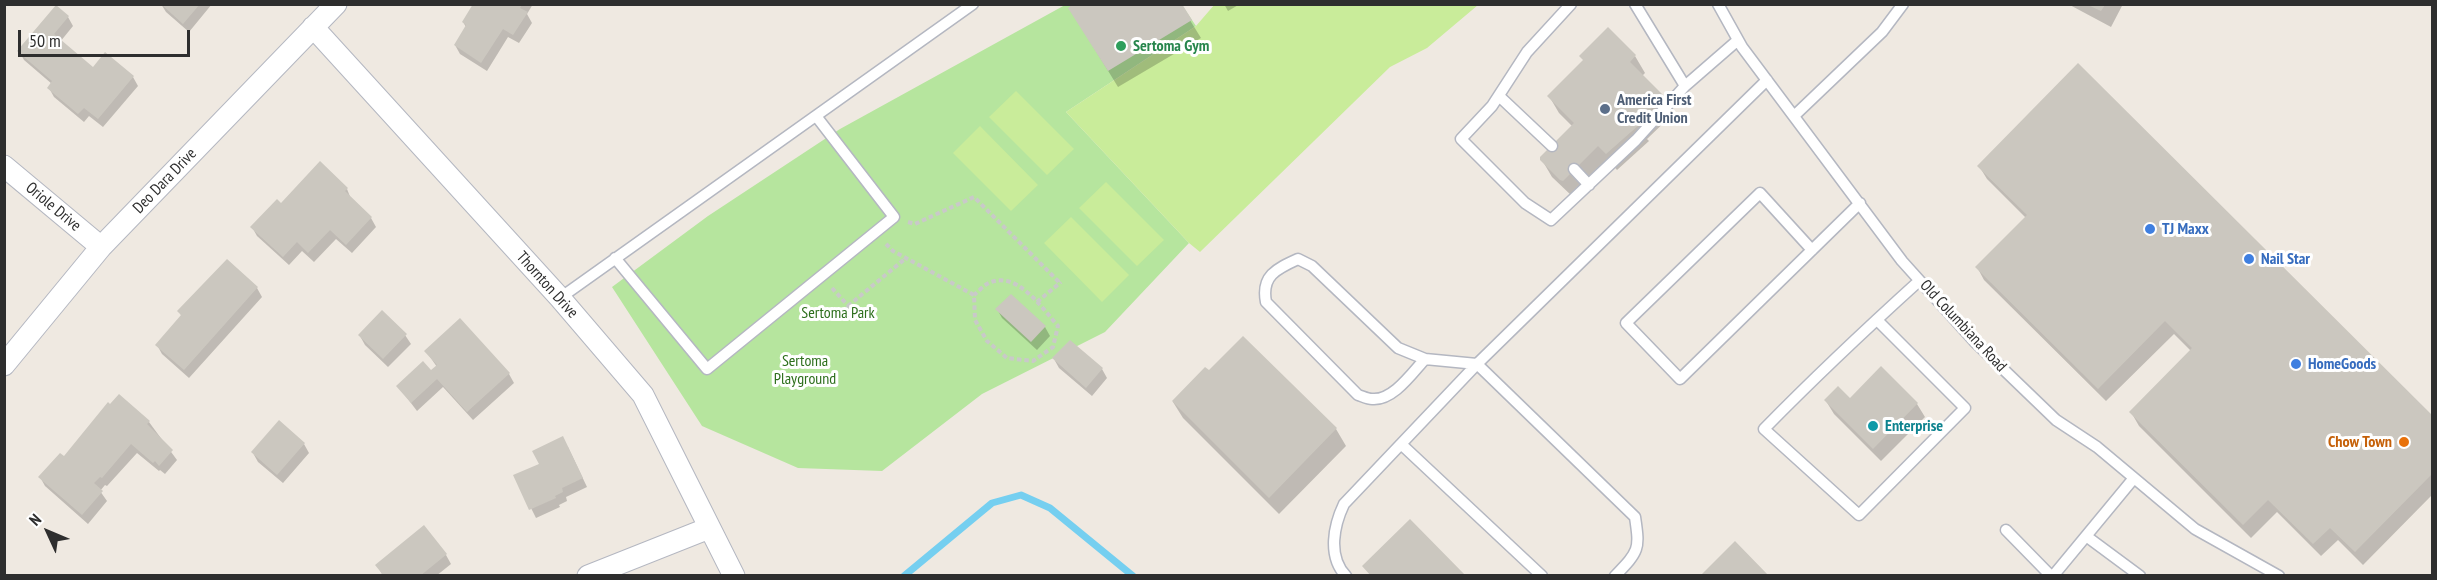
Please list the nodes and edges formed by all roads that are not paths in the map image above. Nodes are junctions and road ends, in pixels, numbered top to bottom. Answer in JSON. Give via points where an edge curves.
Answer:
{"nodes":[{"id":1,"x":336,"y":4,"type":"edge"},
{"id":2,"x":973,"y":4,"type":"edge"},
{"id":3,"x":1571,"y":4,"type":"edge"},
{"id":4,"x":1635,"y":4,"type":"edge"},
{"id":5,"x":1718,"y":4,"type":"edge"},
{"id":6,"x":1904,"y":4,"type":"edge"},
{"id":7,"x":313,"y":27,"type":"junction"},
{"id":8,"x":1738,"y":40,"type":"junction"},
{"id":9,"x":1767,"y":80,"type":"junction"},
{"id":10,"x":1685,"y":86,"type":"junction"},
{"id":11,"x":1499,"y":96,"type":"junction"},
{"id":12,"x":816,"y":116,"type":"junction"},
{"id":13,"x":1794,"y":116,"type":"junction"},
{"id":14,"x":1552,"y":146,"type":"dead end"},
{"id":15,"x":4,"y":166,"type":"edge"},
{"id":16,"x":1574,"y":170,"type":"dead end"},
{"id":17,"x":1589,"y":185,"type":"junction"},
{"id":18,"x":1860,"y":203,"type":"junction"},
{"id":19,"x":101,"y":247,"type":"junction"},
{"id":20,"x":1812,"y":250,"type":"junction"},
{"id":21,"x":615,"y":258,"type":"junction"},
{"id":22,"x":1919,"y":280,"type":"junction"},
{"id":23,"x":560,"y":298,"type":"junction"},
{"id":24,"x":1877,"y":320,"type":"junction"},
{"id":25,"x":1425,"y":359,"type":"junction"},
{"id":26,"x":1477,"y":364,"type":"junction"},
{"id":27,"x":4,"y":365,"type":"edge"},
{"id":28,"x":1401,"y":444,"type":"junction"},
{"id":29,"x":2134,"y":478,"type":"junction"},
{"id":30,"x":709,"y":528,"type":"junction"},
{"id":31,"x":2006,"y":530,"type":"dead end"},
{"id":32,"x":2086,"y":536,"type":"junction"},
{"id":33,"x":588,"y":576,"type":"edge"},
{"id":34,"x":734,"y":576,"type":"edge"},
{"id":35,"x":1346,"y":576,"type":"edge"},
{"id":36,"x":1542,"y":576,"type":"edge"},
{"id":37,"x":1615,"y":576,"type":"edge"},
{"id":38,"x":2052,"y":576,"type":"edge"},
{"id":39,"x":2140,"y":576,"type":"edge"},
{"id":40,"x":2279,"y":576,"type":"edge"}],
"edges":[{"from":1,"to":7,"type":"street","name":"Deo Dara Drive"},
{"from":2,"to":12,"type":"lane"},
{"from":3,"to":11,"type":"lane","via":[[1527,52]]},
{"from":4,"to":10,"type":"lane"},
{"from":5,"to":8,"type":"lane","name":"Old Columbiana Road"},
{"from":6,"to":13,"type":"lane","via":[[1882,32]]},
{"from":7,"to":19,"type":"street","name":"Deo Dara Drive"},
{"from":7,"to":23,"type":"street","name":"Thornton Drive"},
{"from":8,"to":9,"type":"lane","name":"Old Columbiana Road"},
{"from":8,"to":10,"type":"lane"},
{"from":9,"to":13,"type":"lane","name":"Old Columbiana Road"},
{"from":9,"to":26,"type":"lane"},
{"from":10,"to":17,"type":"lane"},
{"from":11,"to":14,"type":"lane"},
{"from":11,"to":17,"type":"lane","via":[[1461,139],[1517,195],[1551,220]]},
{"from":12,"to":21,"type":"lane"},
{"from":12,"to":21,"type":"lane","via":[[894,217],[707,369]]},
{"from":13,"to":18,"type":"lane","name":"Old Columbiana Road"},
{"from":15,"to":19,"type":"street","name":"Oriole Drive"},
{"from":16,"to":17,"type":"lane"},
{"from":18,"to":20,"type":"lane"},
{"from":18,"to":22,"type":"lane","name":"Old Columbiana Road"},
{"from":19,"to":27,"type":"street","name":"Deo Dara Drive"},
{"from":20,"to":20,"type":"lane","via":[[1680,378],[1626,323],[1760,193]]},
{"from":21,"to":23,"type":"lane"},
{"from":22,"to":24,"type":"lane"},
{"from":22,"to":29,"type":"lane","name":"Old Columbiana Road","via":[[1974,341],[2056,420]]},
{"from":23,"to":30,"type":"street","name":"Thornton Drive","via":[[642,395]]},
{"from":24,"to":24,"type":"lane","via":[[1764,429],[1859,515],[1965,408]]},
{"from":25,"to":25,"type":"lane","via":[[1398,348],[1312,266],[1298,259],[1279,268],[1265,282],[1266,302],[1358,394],[1372,400],[1387,396]]},
{"from":25,"to":26,"type":"lane"},
{"from":26,"to":28,"type":"lane"},
{"from":26,"to":37,"type":"lane","via":[[1635,517],[1638,543],[1631,560]]},
{"from":28,"to":35,"type":"lane","via":[[1344,504],[1335,523],[1334,547]]},
{"from":28,"to":36,"type":"lane"},
{"from":29,"to":32,"type":"lane"},
{"from":29,"to":40,"type":"lane","name":"Old Columbiana Road","via":[[2195,529]]},
{"from":30,"to":33,"type":"street"},
{"from":30,"to":34,"type":"street","name":"Thornton Drive"},
{"from":31,"to":38,"type":"lane"},
{"from":32,"to":38,"type":"lane"},
{"from":32,"to":39,"type":"lane"}]}
